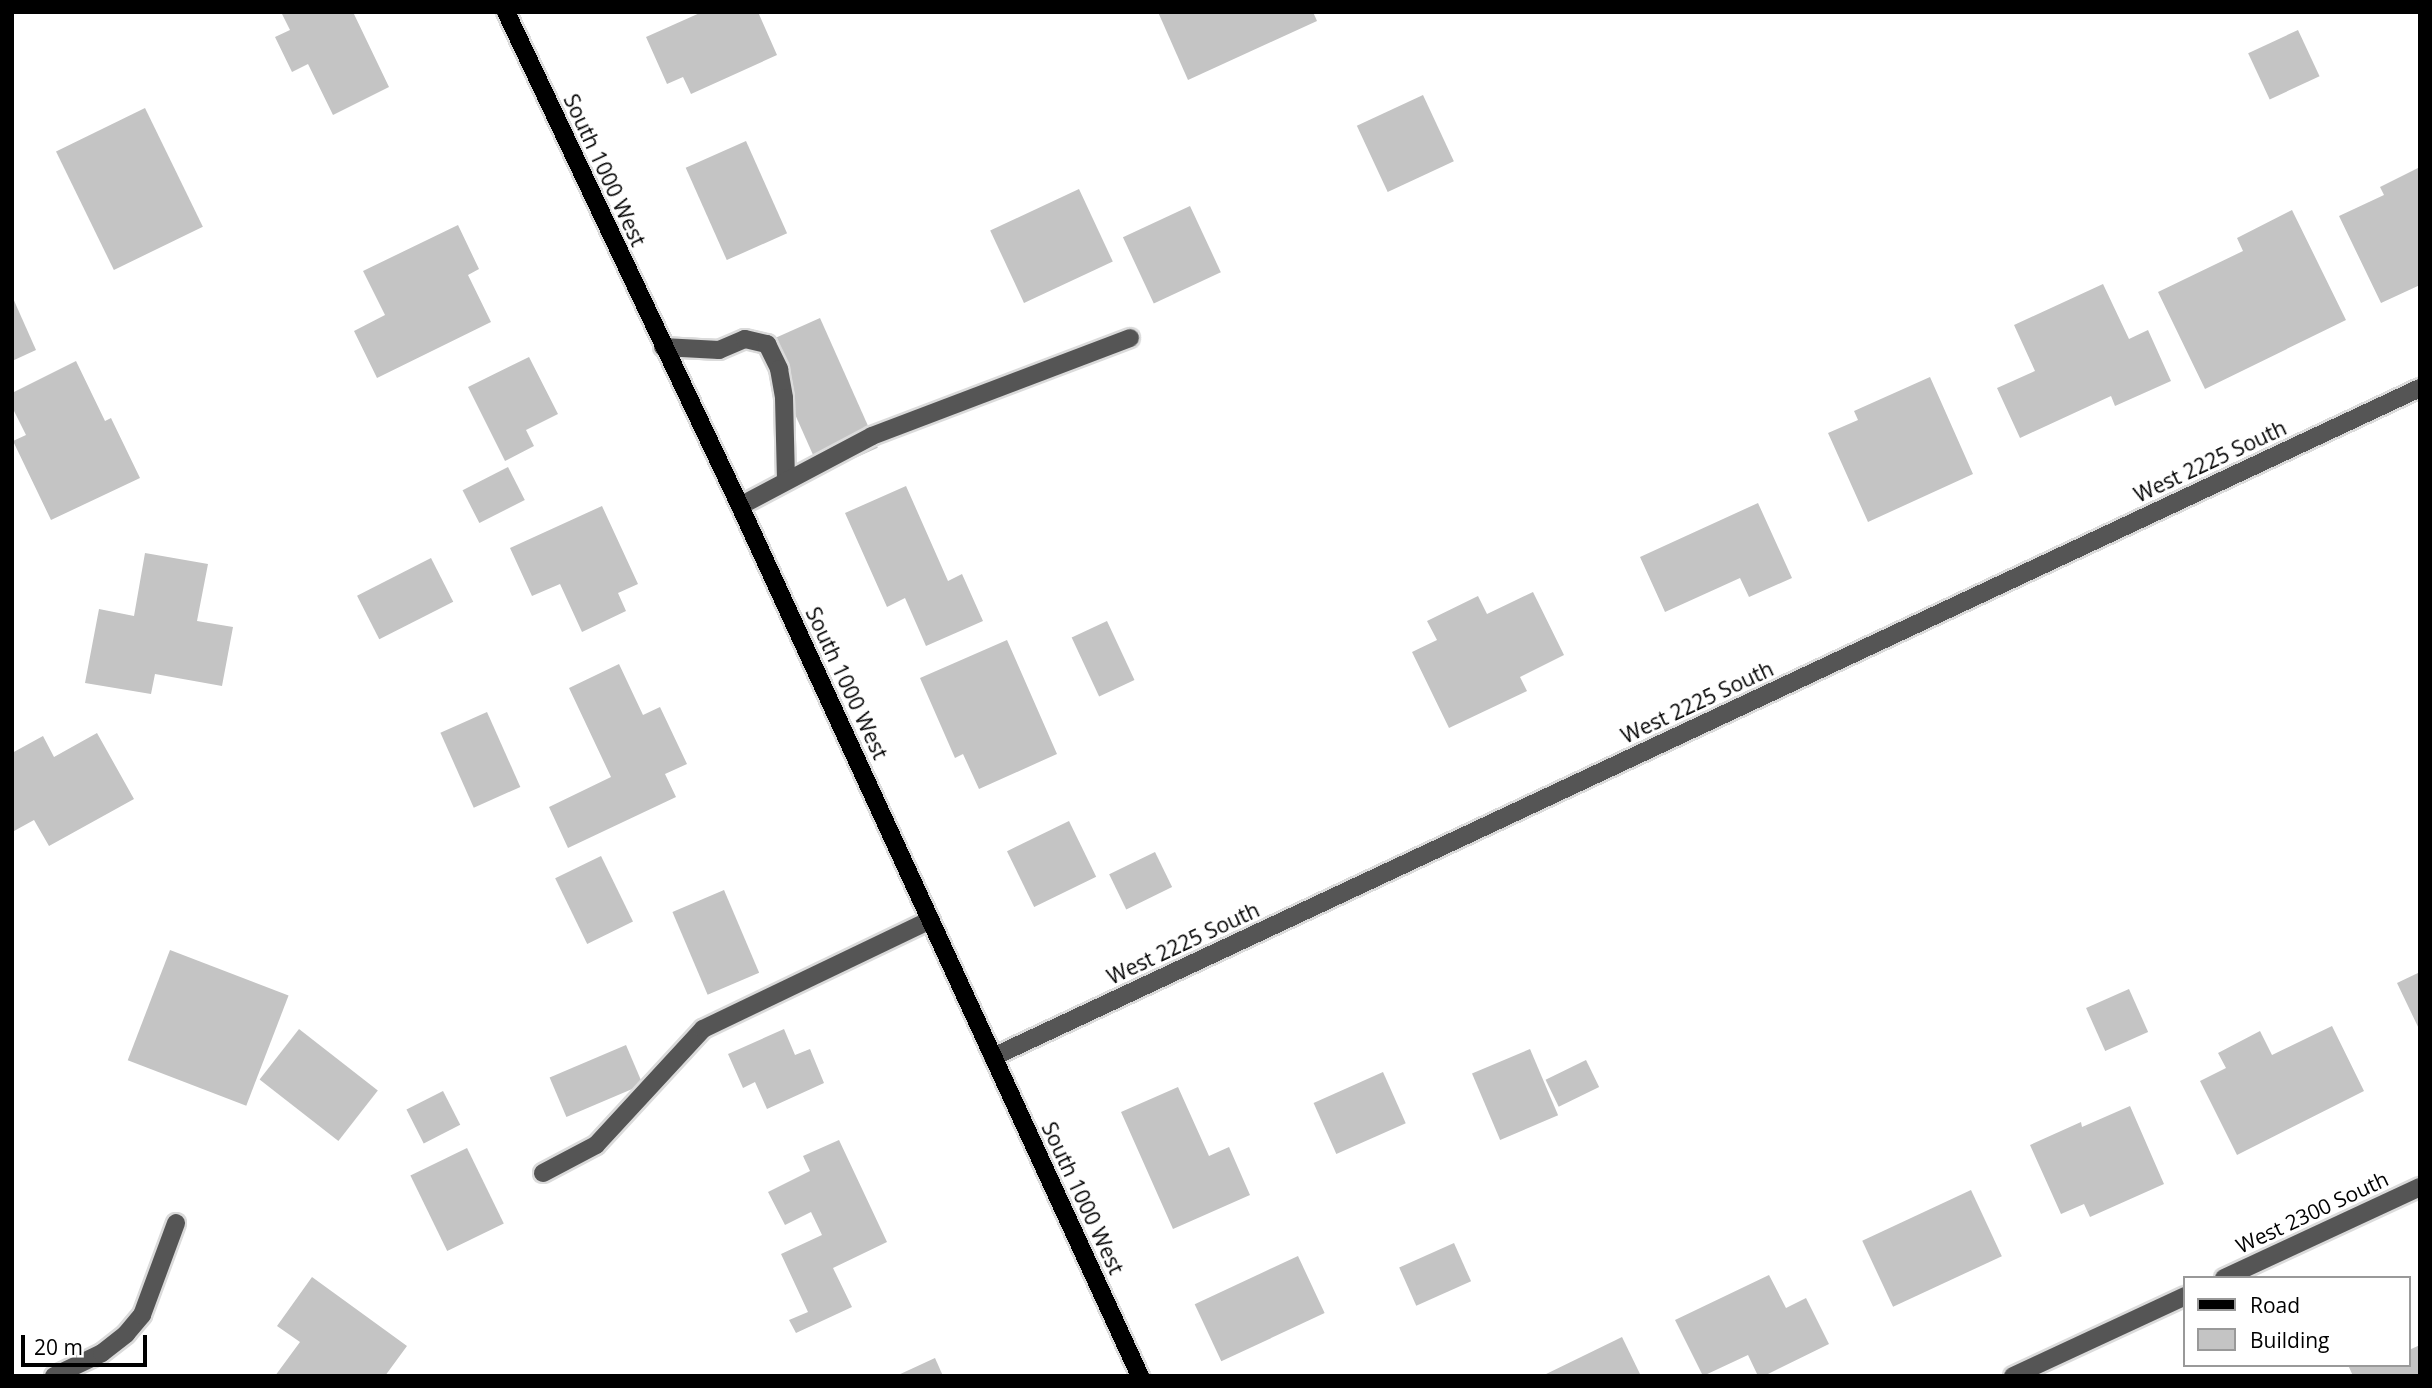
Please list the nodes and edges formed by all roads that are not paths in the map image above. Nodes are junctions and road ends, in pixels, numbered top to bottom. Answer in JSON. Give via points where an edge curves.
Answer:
{"nodes":[{"id":1,"x":506,"y":12,"type":"edge"},
{"id":2,"x":1130,"y":338,"type":"dead end"},
{"id":3,"x":663,"y":347,"type":"junction"},
{"id":4,"x":2420,"y":387,"type":"edge"},
{"id":5,"x":786,"y":480,"type":"junction"},
{"id":6,"x":740,"y":506,"type":"junction"},
{"id":7,"x":930,"y":920,"type":"junction"},
{"id":8,"x":993,"y":1057,"type":"junction"},
{"id":9,"x":543,"y":1173,"type":"dead end"},
{"id":10,"x":2420,"y":1187,"type":"edge"},
{"id":11,"x":176,"y":1223,"type":"dead end"},
{"id":12,"x":2228,"y":1276,"type":"edge"},
{"id":13,"x":2184,"y":1296,"type":"edge"},
{"id":14,"x":54,"y":1376,"type":"edge"},
{"id":15,"x":1140,"y":1376,"type":"edge"},
{"id":16,"x":2013,"y":1376,"type":"edge"}],
"edges":[{"from":1,"to":3,"type":"main road","name":"South 1000 West"},
{"from":2,"to":5,"type":"street","via":[[872,436]]},
{"from":3,"to":5,"type":"street","via":[[719,350],[746,339],[767,344],[779,369],[784,398]]},
{"from":3,"to":6,"type":"main road","name":"South 1000 West"},
{"from":4,"to":8,"type":"street","name":"West 2225 South"},
{"from":5,"to":6,"type":"street"},
{"from":6,"to":7,"type":"main road","name":"South 1000 West"},
{"from":7,"to":8,"type":"main road","name":"South 1000 West"},
{"from":7,"to":9,"type":"street","via":[[703,1029],[596,1145]]},
{"from":8,"to":15,"type":"main road","name":"South 1000 West"},
{"from":10,"to":12,"type":"street","name":"West 2300 South"},
{"from":11,"to":14,"type":"street","via":[[142,1315],[102,1353]]},
{"from":13,"to":16,"type":"street"}]}
